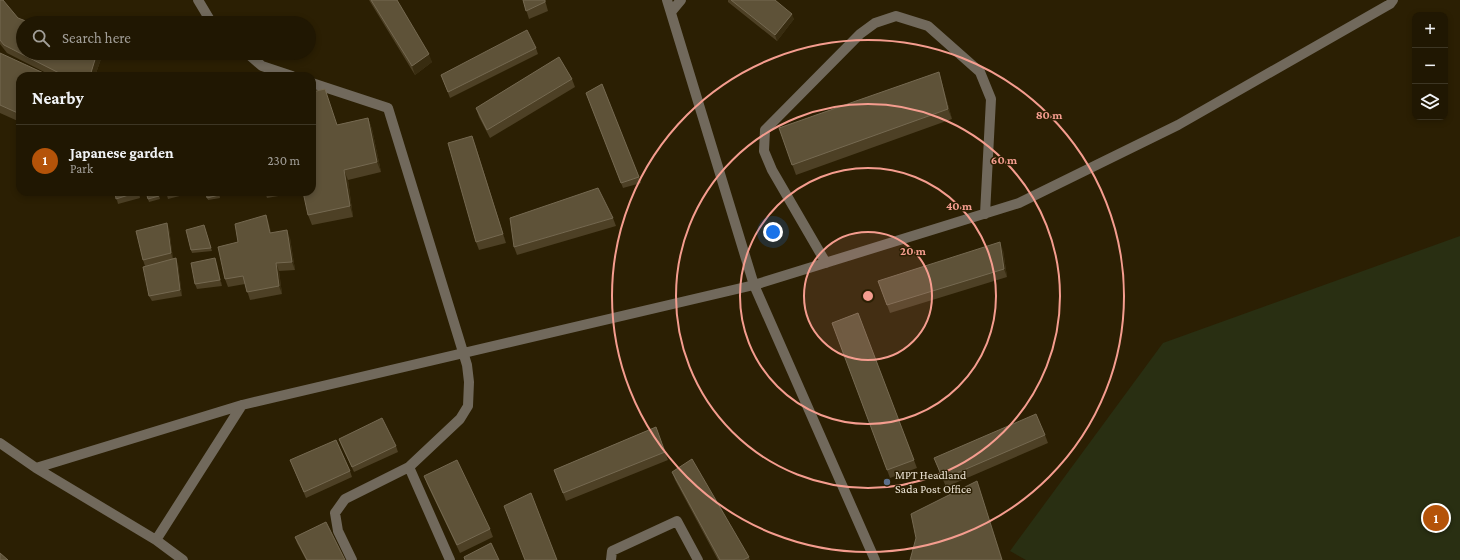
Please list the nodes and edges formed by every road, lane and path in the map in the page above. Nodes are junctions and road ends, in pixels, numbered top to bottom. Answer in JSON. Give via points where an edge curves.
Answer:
{"nodes":[{"id":1,"x":198,"y":0,"type":"edge"},
{"id":2,"x":667,"y":0,"type":"edge"},
{"id":3,"x":682,"y":0,"type":"edge"},
{"id":4,"x":1393,"y":0,"type":"edge"},
{"id":5,"x":671,"y":12,"type":"junction"},
{"id":6,"x":208,"y":16,"type":"edge"},
{"id":7,"x":255,"y":60,"type":"edge"},
{"id":8,"x":280,"y":72,"type":"edge"},
{"id":9,"x":316,"y":84,"type":"edge"},
{"id":10,"x":985,"y":214,"type":"junction"},
{"id":11,"x":826,"y":263,"type":"junction"},
{"id":12,"x":754,"y":285,"type":"junction"},
{"id":13,"x":462,"y":352,"type":"junction"},
{"id":14,"x":242,"y":405,"type":"junction"},
{"id":15,"x":0,"y":443,"type":"edge"},
{"id":16,"x":410,"y":467,"type":"junction"},
{"id":17,"x":36,"y":468,"type":"junction"},
{"id":18,"x":156,"y":540,"type":"junction"},
{"id":19,"x":183,"y":560,"type":"edge"},
{"id":20,"x":352,"y":560,"type":"edge"},
{"id":21,"x":450,"y":560,"type":"edge"},
{"id":22,"x":611,"y":560,"type":"edge"},
{"id":23,"x":698,"y":560,"type":"edge"},
{"id":24,"x":875,"y":560,"type":"edge"}],
"edges":[{"from":1,"to":6,"type":"street"},
{"from":2,"to":5,"type":"street"},
{"from":3,"to":5,"type":"street"},
{"from":4,"to":10,"type":"street","via":[[1178,125],[1019,203]]},
{"from":5,"to":12,"type":"street"},
{"from":7,"to":8,"type":"street","via":[[262,66]]},
{"from":9,"to":13,"type":"street","via":[[388,108]]},
{"from":10,"to":11,"type":"street"},
{"from":10,"to":11,"type":"street","via":[[991,99],[980,72],[928,26],[896,16],[889,18],[875,23],[860,34],[765,130],[764,151],[772,170]]},
{"from":11,"to":12,"type":"street"},
{"from":12,"to":13,"type":"street"},
{"from":12,"to":24,"type":"street"},
{"from":13,"to":14,"type":"street"},
{"from":13,"to":16,"type":"street","via":[[469,382],[468,406],[460,419]]},
{"from":14,"to":17,"type":"street"},
{"from":14,"to":18,"type":"street"},
{"from":15,"to":17,"type":"street"},
{"from":16,"to":20,"type":"street","via":[[345,499],[335,513],[338,531]]},
{"from":16,"to":21,"type":"street"},
{"from":17,"to":18,"type":"street"},
{"from":18,"to":19,"type":"street"},
{"from":22,"to":23,"type":"street","via":[[612,551],[677,521]]}]}
